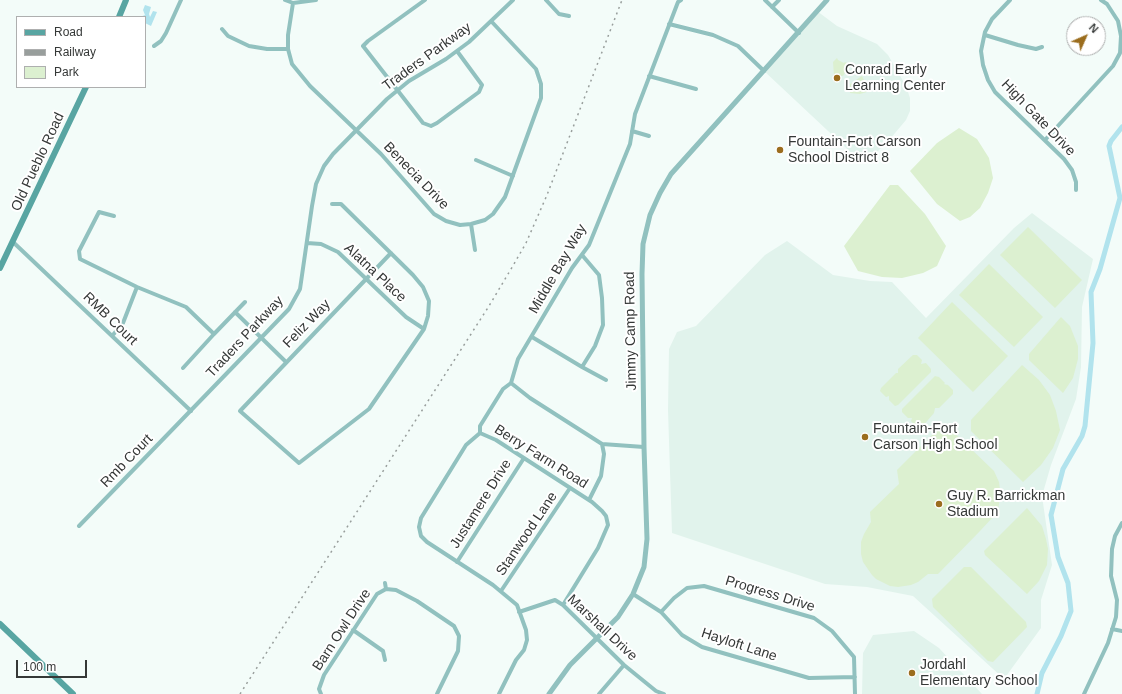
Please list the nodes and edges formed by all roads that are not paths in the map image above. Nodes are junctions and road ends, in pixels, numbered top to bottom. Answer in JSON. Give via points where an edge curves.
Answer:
{"nodes":[{"id":1,"x":126,"y":0,"type":"edge"},
{"id":2,"x":181,"y":0,"type":"edge"},
{"id":3,"x":285,"y":0,"type":"edge"},
{"id":4,"x":316,"y":0,"type":"edge"},
{"id":5,"x":424,"y":0,"type":"edge"},
{"id":6,"x":513,"y":0,"type":"edge"},
{"id":7,"x":546,"y":0,"type":"edge"},
{"id":8,"x":681,"y":0,"type":"edge"},
{"id":9,"x":765,"y":0,"type":"edge"},
{"id":10,"x":779,"y":0,"type":"edge"},
{"id":11,"x":827,"y":0,"type":"edge"},
{"id":12,"x":1010,"y":0,"type":"edge"},
{"id":13,"x":1101,"y":0,"type":"edge"},
{"id":14,"x":292,"y":3,"type":"junction"},
{"id":15,"x":772,"y":7,"type":"junction"},
{"id":16,"x":119,"y":16,"type":"edge"},
{"id":17,"x":569,"y":16,"type":"dead end"},
{"id":18,"x":491,"y":21,"type":"junction"},
{"id":19,"x":669,"y":24,"type":"junction"},
{"id":20,"x":222,"y":29,"type":"dead end"},
{"id":21,"x":798,"y":33,"type":"junction"},
{"id":22,"x":985,"y":35,"type":"junction"},
{"id":23,"x":154,"y":46,"type":"dead end"},
{"id":24,"x":1042,"y":47,"type":"dead end"},
{"id":25,"x":288,"y":49,"type":"junction"},
{"id":26,"x":457,"y":51,"type":"junction"},
{"id":27,"x":764,"y":71,"type":"junction"},
{"id":28,"x":649,"y":76,"type":"junction"},
{"id":29,"x":86,"y":88,"type":"edge"},
{"id":30,"x":696,"y":89,"type":"dead end"},
{"id":31,"x":397,"y":91,"type":"junction"},
{"id":32,"x":356,"y":130,"type":"junction"},
{"id":33,"x":632,"y":131,"type":"junction"},
{"id":34,"x":649,"y":136,"type":"dead end"},
{"id":35,"x":1045,"y":140,"type":"junction"},
{"id":36,"x":476,"y":160,"type":"dead end"},
{"id":37,"x":513,"y":176,"type":"junction"},
{"id":38,"x":1076,"y":190,"type":"dead end"},
{"id":39,"x":332,"y":204,"type":"dead end"},
{"id":40,"x":114,"y":216,"type":"dead end"},
{"id":41,"x":471,"y":224,"type":"junction"},
{"id":42,"x":13,"y":242,"type":"junction"},
{"id":43,"x":307,"y":243,"type":"junction"},
{"id":44,"x":475,"y":250,"type":"dead end"},
{"id":45,"x":391,"y":253,"type":"junction"},
{"id":46,"x":582,"y":255,"type":"junction"},
{"id":47,"x":0,"y":268,"type":"edge"},
{"id":48,"x":367,"y":278,"type":"junction"},
{"id":49,"x":137,"y":286,"type":"junction"},
{"id":50,"x":245,"y":302,"type":"dead end"},
{"id":51,"x":235,"y":312,"type":"junction"},
{"id":52,"x":424,"y":329,"type":"junction"},
{"id":53,"x":214,"y":334,"type":"junction"},
{"id":54,"x":112,"y":336,"type":"junction"},
{"id":55,"x":532,"y":337,"type":"junction"},
{"id":56,"x":262,"y":338,"type":"junction"},
{"id":57,"x":286,"y":362,"type":"junction"},
{"id":58,"x":183,"y":368,"type":"dead end"},
{"id":59,"x":582,"y":368,"type":"junction"},
{"id":60,"x":606,"y":380,"type":"dead end"},
{"id":61,"x":511,"y":384,"type":"junction"},
{"id":62,"x":191,"y":411,"type":"junction"},
{"id":63,"x":480,"y":433,"type":"junction"},
{"id":64,"x":602,"y":444,"type":"junction"},
{"id":65,"x":644,"y":447,"type":"junction"},
{"id":66,"x":524,"y":458,"type":"junction"},
{"id":67,"x":570,"y":488,"type":"junction"},
{"id":68,"x":588,"y":500,"type":"junction"},
{"id":69,"x":1122,"y":523,"type":"edge"},
{"id":70,"x":79,"y":526,"type":"dead end"},
{"id":71,"x":457,"y":562,"type":"junction"},
{"id":72,"x":385,"y":583,"type":"dead end"},
{"id":73,"x":386,"y":589,"type":"junction"},
{"id":74,"x":502,"y":591,"type":"junction"},
{"id":75,"x":633,"y":594,"type":"junction"},
{"id":76,"x":563,"y":605,"type":"junction"},
{"id":77,"x":519,"y":612,"type":"junction"},
{"id":78,"x":661,"y":612,"type":"junction"},
{"id":79,"x":0,"y":624,"type":"edge"},
{"id":80,"x":1112,"y":629,"type":"junction"},
{"id":81,"x":353,"y":630,"type":"junction"},
{"id":82,"x":1122,"y":632,"type":"edge"},
{"id":83,"x":598,"y":638,"type":"junction"},
{"id":84,"x":385,"y":660,"type":"dead end"},
{"id":85,"x":624,"y":665,"type":"junction"},
{"id":86,"x":855,"y":677,"type":"junction"},
{"id":87,"x":73,"y":694,"type":"edge"},
{"id":88,"x":321,"y":694,"type":"edge"},
{"id":89,"x":438,"y":694,"type":"edge"},
{"id":90,"x":499,"y":694,"type":"edge"},
{"id":91,"x":549,"y":694,"type":"edge"},
{"id":92,"x":600,"y":694,"type":"edge"},
{"id":93,"x":664,"y":694,"type":"edge"},
{"id":94,"x":855,"y":694,"type":"edge"},
{"id":95,"x":1084,"y":694,"type":"edge"}],
"edges":[{"from":1,"to":16,"type":"main road"},
{"from":2,"to":23,"type":"street","via":[[166,33]]},
{"from":3,"to":14,"type":"street"},
{"from":4,"to":14,"type":"street"},
{"from":5,"to":31,"type":"street","via":[[363,46]]},
{"from":6,"to":18,"type":"street","name":"Traders Parkway"},
{"from":7,"to":17,"type":"street","via":[[559,14]]},
{"from":8,"to":19,"type":"street","name":"Middle Bay Way"},
{"from":9,"to":15,"type":"street"},
{"from":10,"to":15,"type":"street"},
{"from":11,"to":21,"type":"street","name":"Jimmy Camp Road"},
{"from":12,"to":22,"type":"street","name":"High Gate Drive","via":[[992,19]]},
{"from":13,"to":35,"type":"street","via":[[1107,4],[1118,21],[1121,36],[1120,53],[1113,66]]},
{"from":14,"to":25,"type":"street","name":"Benecia Drive"},
{"from":15,"to":21,"type":"street"},
{"from":18,"to":26,"type":"street","name":"Traders Parkway"},
{"from":18,"to":37,"type":"street","name":"Benecia Drive","via":[[536,69],[541,84],[541,98]]},
{"from":19,"to":27,"type":"street","via":[[714,35],[738,46]]},
{"from":19,"to":28,"type":"street","name":"Middle Bay Way"},
{"from":20,"to":25,"type":"street","via":[[228,36],[250,46]]},
{"from":21,"to":27,"type":"street","name":"Jimmy Camp Road"},
{"from":22,"to":24,"type":"street","via":[[1036,49]]},
{"from":22,"to":35,"type":"street","name":"High Gate Drive","via":[[981,51],[988,80],[995,92]]},
{"from":25,"to":32,"type":"street","name":"Benecia Drive","via":[[292,64],[310,86]]},
{"from":26,"to":31,"type":"street","name":"Traders Parkway"},
{"from":26,"to":31,"type":"street","via":[[482,85],[479,92],[437,123],[431,126],[423,123]]},
{"from":27,"to":65,"type":"street","name":"Jimmy Camp Road","via":[[671,174],[650,215],[643,244],[642,274]]},
{"from":28,"to":30,"type":"street"},
{"from":28,"to":33,"type":"street","name":"Middle Bay Way","via":[[635,114]]},
{"from":29,"to":42,"type":"main road","name":"Old Pueblo Road"},
{"from":31,"to":32,"type":"street","name":"Traders Parkway"},
{"from":32,"to":41,"type":"street","name":"Benecia Drive","via":[[434,214],[460,225]]},
{"from":32,"to":43,"type":"street","name":"Traders Parkway","via":[[324,166],[316,184]]},
{"from":33,"to":34,"type":"street"},
{"from":33,"to":46,"type":"street","name":"Middle Bay Way","via":[[630,144],[601,216]]},
{"from":35,"to":38,"type":"street","name":"High Gate Drive","via":[[1072,170]]},
{"from":36,"to":37,"type":"street"},
{"from":37,"to":41,"type":"street","name":"Benecia Drive","via":[[505,197],[493,214],[485,220]]},
{"from":39,"to":45,"type":"street","via":[[341,204]]},
{"from":40,"to":49,"type":"street","via":[[99,212],[79,251],[80,259]]},
{"from":41,"to":44,"type":"street"},
{"from":42,"to":47,"type":"main road","name":"Old Pueblo Road"},
{"from":42,"to":54,"type":"street","name":"RMB Court"},
{"from":43,"to":48,"type":"street","name":"Alatna Place","via":[[321,244],[338,252]]},
{"from":43,"to":56,"type":"street","name":"Traders Parkway","via":[[300,288],[289,309]]},
{"from":45,"to":48,"type":"street","name":"Feliz Way"},
{"from":45,"to":52,"type":"street","via":[[424,287],[429,301]]},
{"from":46,"to":55,"type":"street","name":"Middle Bay Way"},
{"from":46,"to":59,"type":"street","via":[[599,275],[603,325],[595,346]]},
{"from":48,"to":52,"type":"street","name":"Alatna Place","via":[[406,317]]},
{"from":48,"to":57,"type":"street","name":"Feliz Way"},
{"from":49,"to":53,"type":"street","via":[[186,307]]},
{"from":49,"to":54,"type":"street","via":[[123,322]]},
{"from":50,"to":51,"type":"street"},
{"from":51,"to":53,"type":"street"},
{"from":51,"to":56,"type":"street"},
{"from":52,"to":57,"type":"street","name":"Feliz Way","via":[[368,409],[299,463],[240,411]]},
{"from":53,"to":58,"type":"street"},
{"from":54,"to":62,"type":"street","name":"RMB Court"},
{"from":55,"to":59,"type":"street"},
{"from":55,"to":61,"type":"street","name":"Middle Bay Way","via":[[518,359]]},
{"from":56,"to":57,"type":"street"},
{"from":56,"to":62,"type":"street","name":"Traders Parkway"},
{"from":59,"to":60,"type":"street"},
{"from":61,"to":63,"type":"street","via":[[503,389],[480,426]]},
{"from":61,"to":64,"type":"street"},
{"from":62,"to":70,"type":"street","name":"Rmb Court"},
{"from":63,"to":66,"type":"street","name":"Berry Farm Road"},
{"from":63,"to":71,"type":"street","name":"Berry Farm Road","via":[[466,445],[421,518],[419,527],[421,536],[427,542]]},
{"from":64,"to":65,"type":"street"},
{"from":64,"to":68,"type":"street","via":[[604,454],[601,476]]},
{"from":65,"to":75,"type":"street","name":"Jimmy Camp Road","via":[[647,539],[644,568]]},
{"from":66,"to":67,"type":"street","name":"Berry Farm Road"},
{"from":66,"to":71,"type":"street","name":"Justamere Drive"},
{"from":67,"to":68,"type":"street","name":"Berry Farm Road"},
{"from":67,"to":74,"type":"street","name":"Stanwood Lane"},
{"from":68,"to":76,"type":"street","name":"Berry Farm Road","via":[[606,516],[608,525],[598,548]]},
{"from":69,"to":80,"type":"street","via":[[1115,536],[1112,550],[1111,576],[1117,600]]},
{"from":71,"to":74,"type":"street","name":"Berry Farm Road"},
{"from":72,"to":73,"type":"street"},
{"from":73,"to":81,"type":"street","name":"Barn Owl Drive","via":[[377,594]]},
{"from":73,"to":89,"type":"street","name":"Barn Owl Drive","via":[[396,590],[417,601],[454,626],[459,636],[458,650]]},
{"from":74,"to":77,"type":"street","name":"Berry Farm Road","via":[[517,605]]},
{"from":75,"to":78,"type":"street","name":"Hayloft Lane"},
{"from":75,"to":83,"type":"street","name":"Jimmy Camp Road","via":[[618,617]]},
{"from":76,"to":77,"type":"street","name":"Marshall Drive","via":[[555,600]]},
{"from":76,"to":83,"type":"street","name":"Marshall Drive"},
{"from":77,"to":90,"type":"street","name":"Berry Farm Road","via":[[527,640]]},
{"from":78,"to":86,"type":"street","name":"Hayloft Lane","via":[[682,635],[702,647],[809,678]]},
{"from":78,"to":86,"type":"street","name":"Progress Drive","via":[[687,588],[704,586],[814,618],[832,631],[854,657]]},
{"from":79,"to":87,"type":"main road"},
{"from":80,"to":82,"type":"street"},
{"from":80,"to":95,"type":"street"},
{"from":81,"to":84,"type":"street","via":[[383,651]]},
{"from":81,"to":88,"type":"street","name":"Barn Owl Drive","via":[[324,675],[319,689]]},
{"from":83,"to":85,"type":"street","name":"Marshall Drive"},
{"from":83,"to":91,"type":"street","name":"Jimmy Camp Road","via":[[570,665]]},
{"from":85,"to":92,"type":"street"},
{"from":85,"to":93,"type":"street","name":"Marshall Drive","via":[[656,691]]},
{"from":86,"to":94,"type":"street","name":"Progress Drive"}]}
